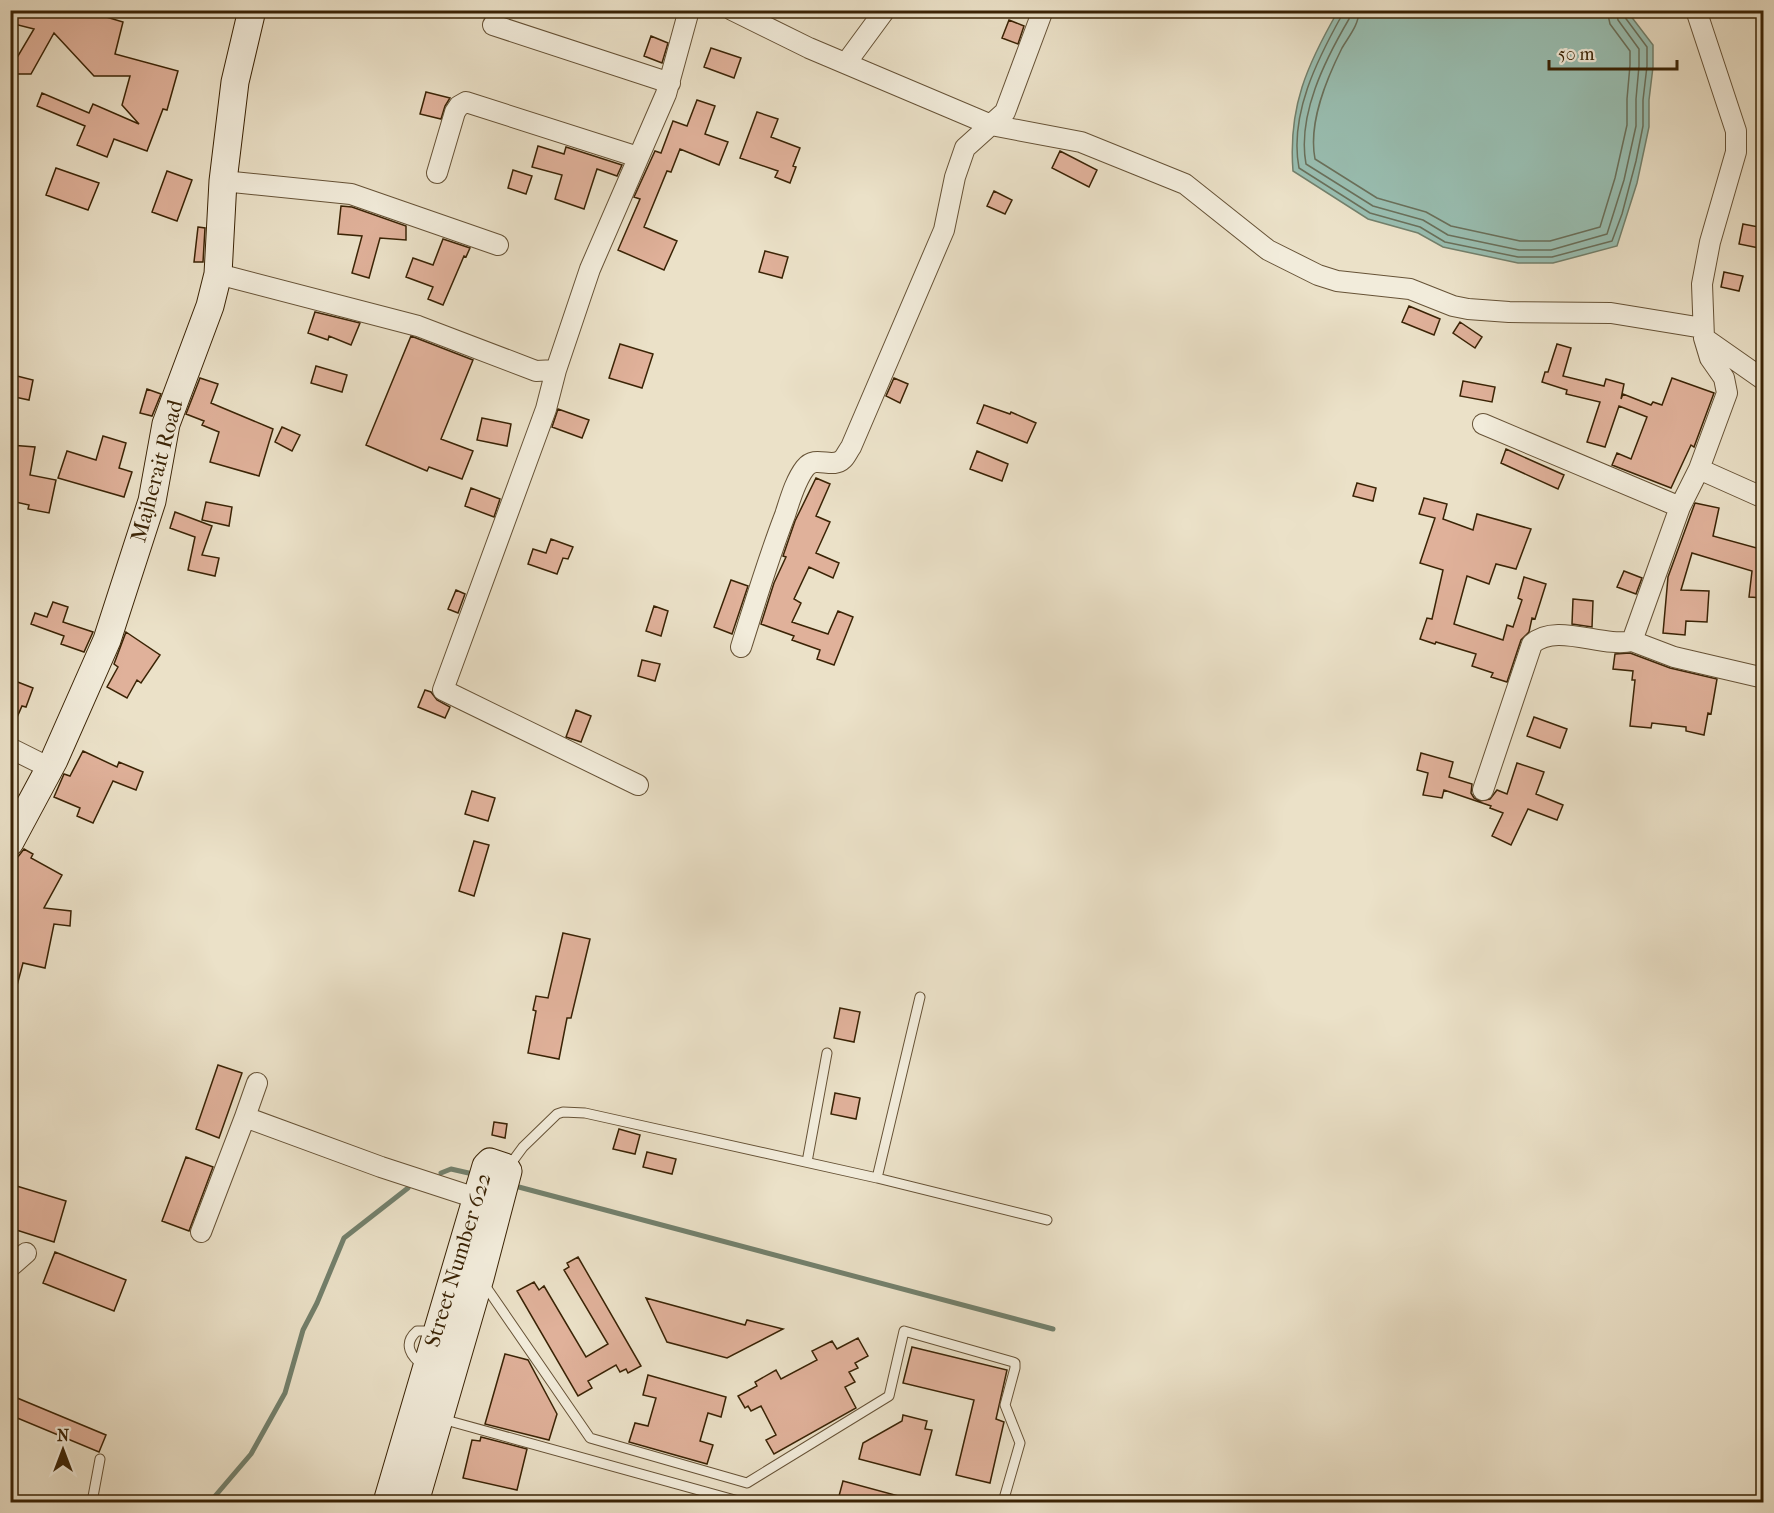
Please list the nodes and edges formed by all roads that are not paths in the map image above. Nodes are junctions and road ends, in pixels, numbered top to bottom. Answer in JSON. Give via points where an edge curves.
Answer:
{"nodes":[{"id":1,"x":252,"y":10,"type":"edge"},
{"id":2,"x":689,"y":10,"type":"edge"},
{"id":3,"x":732,"y":10,"type":"edge"},
{"id":4,"x":885,"y":10,"type":"edge"},
{"id":5,"x":1043,"y":10,"type":"edge"},
{"id":6,"x":1696,"y":10,"type":"edge"},
{"id":7,"x":493,"y":25,"type":"dead end"},
{"id":8,"x":846,"y":63,"type":"junction"},
{"id":9,"x":670,"y":82,"type":"junction"},
{"id":10,"x":991,"y":124,"type":"junction"},
{"id":11,"x":638,"y":157,"type":"junction"},
{"id":12,"x":437,"y":173,"type":"dead end"},
{"id":13,"x":223,"y":181,"type":"junction"},
{"id":14,"x":498,"y":245,"type":"dead end"},
{"id":15,"x":218,"y":274,"type":"junction"},
{"id":16,"x":1703,"y":333,"type":"junction"},
{"id":17,"x":556,"y":370,"type":"junction"},
{"id":18,"x":1764,"y":380,"type":"edge"},
{"id":19,"x":1483,"y":424,"type":"dead end"},
{"id":20,"x":1699,"y":469,"type":"junction"},
{"id":21,"x":1764,"y":498,"type":"edge"},
{"id":22,"x":1680,"y":507,"type":"junction"},
{"id":23,"x":1632,"y":641,"type":"junction"},
{"id":24,"x":741,"y":647,"type":"dead end"},
{"id":25,"x":1764,"y":678,"type":"edge"},
{"id":26,"x":10,"y":748,"type":"edge"},
{"id":27,"x":50,"y":768,"type":"junction"},
{"id":28,"x":638,"y":785,"type":"dead end"},
{"id":29,"x":1483,"y":790,"type":"dead end"},
{"id":30,"x":10,"y":843,"type":"edge"},
{"id":31,"x":920,"y":997,"type":"dead end"},
{"id":32,"x":827,"y":1053,"type":"dead end"},
{"id":33,"x":257,"y":1083,"type":"dead end"},
{"id":34,"x":245,"y":1117,"type":"junction"},
{"id":35,"x":807,"y":1162,"type":"junction"},
{"id":36,"x":507,"y":1168,"type":"junction"},
{"id":37,"x":877,"y":1178,"type":"junction"},
{"id":38,"x":476,"y":1198,"type":"junction"},
{"id":39,"x":1047,"y":1220,"type":"dead end"},
{"id":40,"x":201,"y":1232,"type":"dead end"},
{"id":41,"x":26,"y":1253,"type":"dead end"},
{"id":42,"x":10,"y":1267,"type":"edge"},
{"id":43,"x":480,"y":1278,"type":"junction"},
{"id":44,"x":432,"y":1347,"type":"junction"},
{"id":45,"x":460,"y":1350,"type":"junction"},
{"id":46,"x":440,"y":1418,"type":"junction"},
{"id":47,"x":99,"y":1459,"type":"dead end"},
{"id":48,"x":92,"y":1503,"type":"edge"},
{"id":49,"x":387,"y":1503,"type":"edge"},
{"id":50,"x":415,"y":1503,"type":"edge"},
{"id":51,"x":742,"y":1503,"type":"edge"},
{"id":52,"x":1003,"y":1503,"type":"edge"}],
"edges":[{"from":1,"to":13,"type":"street","name":"Majherait Road","via":[[235,82]]},
{"from":2,"to":9,"type":"street"},
{"from":3,"to":8,"type":"street"},
{"from":4,"to":8,"type":"street"},
{"from":5,"to":10,"type":"street","via":[[1005,112]]},
{"from":6,"to":16,"type":"street","via":[[1736,131],[1736,152],[1703,276]]},
{"from":7,"to":9,"type":"street"},
{"from":8,"to":10,"type":"street"},
{"from":9,"to":11,"type":"street"},
{"from":10,"to":16,"type":"street","via":[[1081,142],[1185,184],[1268,250],[1337,281],[1410,290],[1468,309],[1611,313]]},
{"from":10,"to":24,"type":"street","via":[[965,148],[944,230],[851,447],[837,463],[810,464],[793,491]]},
{"from":11,"to":12,"type":"street","via":[[466,102],[455,112]]},
{"from":11,"to":17,"type":"street","via":[[590,269]]},
{"from":13,"to":14,"type":"street","via":[[351,194]]},
{"from":13,"to":15,"type":"street","name":"Majherait Road"},
{"from":15,"to":17,"type":"street","via":[[418,326],[536,371]]},
{"from":15,"to":27,"type":"street","name":"Majherait Road","via":[[166,424],[152,501],[106,640]]},
{"from":16,"to":18,"type":"street"},
{"from":16,"to":20,"type":"street","via":[[1727,393]]},
{"from":17,"to":28,"type":"street","via":[[546,409],[443,690]]},
{"from":19,"to":22,"type":"street"},
{"from":20,"to":21,"type":"street"},
{"from":20,"to":22,"type":"street"},
{"from":22,"to":23,"type":"street"},
{"from":23,"to":25,"type":"street","via":[[1674,657]]},
{"from":23,"to":29,"type":"street","via":[[1561,636],[1539,639],[1533,645]]},
{"from":26,"to":27,"type":"street"},
{"from":27,"to":30,"type":"street","name":"Majherait Road"},
{"from":31,"to":37,"type":"lane"},
{"from":32,"to":35,"type":"lane"},
{"from":33,"to":34,"type":"street"},
{"from":34,"to":38,"type":"street"},
{"from":34,"to":40,"type":"street"},
{"from":35,"to":36,"type":"lane","via":[[585,1113],[563,1112],[523,1147]]},
{"from":35,"to":37,"type":"lane"},
{"from":36,"to":38,"type":"street","name":"Street Number 622","via":[[487,1164]]},
{"from":36,"to":43,"type":"street","name":"Street Number 622"},
{"from":37,"to":39,"type":"lane"},
{"from":38,"to":44,"type":"street","name":"Street Number 622"},
{"from":41,"to":42,"type":"street"},
{"from":43,"to":45,"type":"street","name":"Street Number 622"},
{"from":43,"to":52,"type":"lane","via":[[590,1438],[747,1483],[889,1396],[904,1331],[1013,1362],[1015,1368],[1005,1405],[1020,1443]]},
{"from":44,"to":45,"type":"street"},
{"from":44,"to":49,"type":"street","name":"Street Number 622"},
{"from":45,"to":46,"type":"street","name":"Street Number 622"},
{"from":46,"to":50,"type":"street","name":"Street Number 622"},
{"from":46,"to":51,"type":"lane"},
{"from":47,"to":48,"type":"lane"}]}
